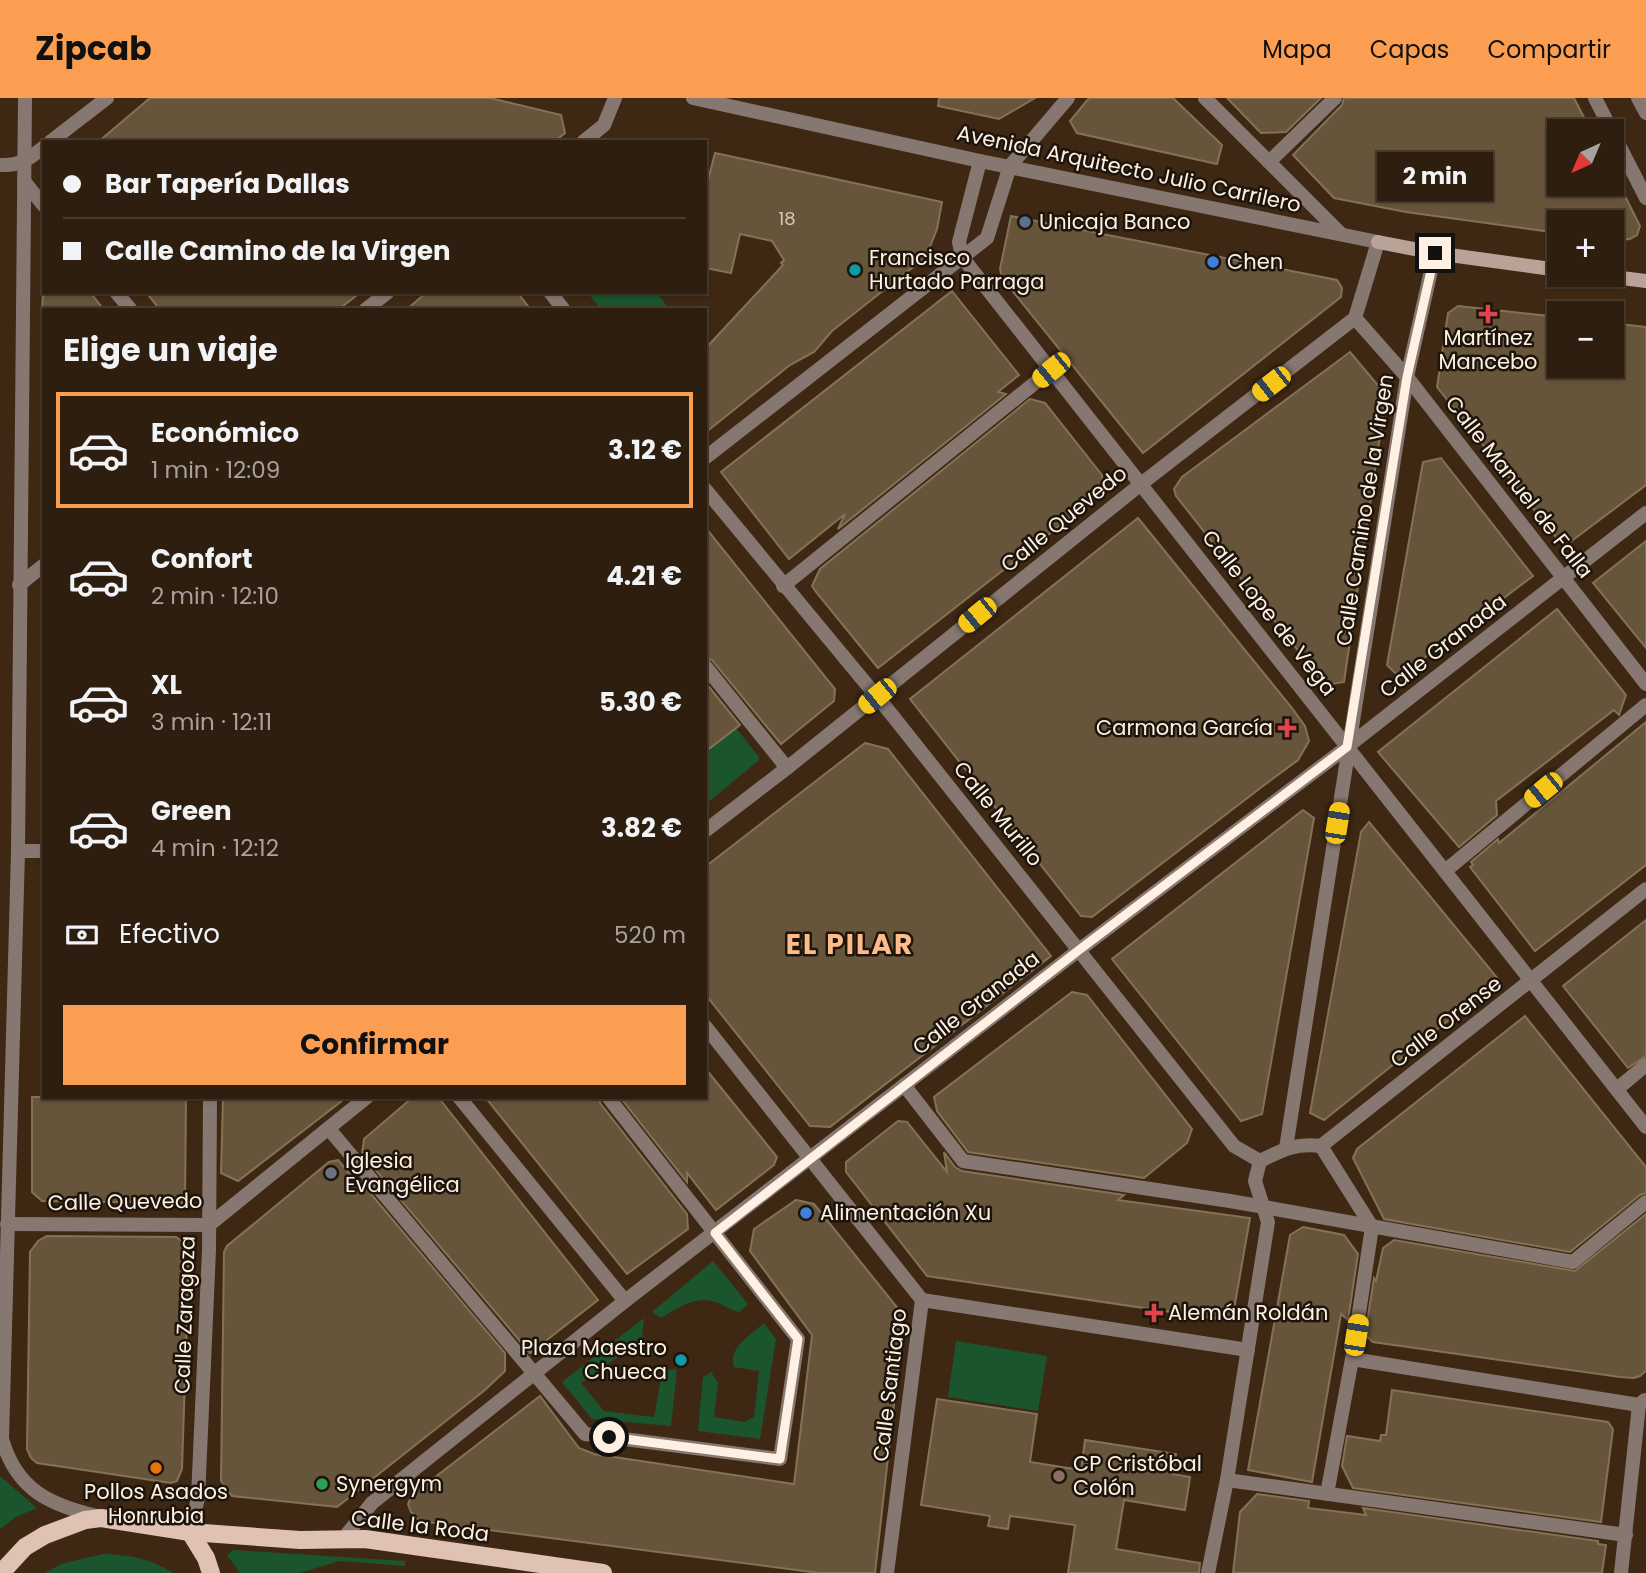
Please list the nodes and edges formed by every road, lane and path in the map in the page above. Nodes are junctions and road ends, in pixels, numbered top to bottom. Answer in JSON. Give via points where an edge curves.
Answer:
{"nodes":[{"id":1,"x":25,"y":98,"type":"edge"},
{"id":2,"x":107,"y":98,"type":"edge"},
{"id":3,"x":615,"y":98,"type":"edge"},
{"id":4,"x":693,"y":98,"type":"edge"},
{"id":5,"x":1068,"y":98,"type":"edge"},
{"id":6,"x":1205,"y":98,"type":"edge"},
{"id":7,"x":1335,"y":98,"type":"edge"},
{"id":8,"x":1595,"y":98,"type":"edge"},
{"id":9,"x":1638,"y":98,"type":"edge"},
{"id":10,"x":1646,"y":114,"type":"edge"},
{"id":11,"x":53,"y":140,"type":"edge"},
{"id":12,"x":585,"y":140,"type":"edge"},
{"id":13,"x":42,"y":148,"type":"edge"},
{"id":14,"x":981,"y":160,"type":"junction"},
{"id":15,"x":1269,"y":162,"type":"junction"},
{"id":16,"x":20,"y":164,"type":"junction"},
{"id":17,"x":0,"y":165,"type":"edge"},
{"id":18,"x":1010,"y":166,"type":"junction"},
{"id":19,"x":24,"y":181,"type":"junction"},
{"id":20,"x":1646,"y":198,"type":"edge"},
{"id":21,"x":42,"y":204,"type":"edge"},
{"id":22,"x":1342,"y":235,"type":"junction"},
{"id":23,"x":1378,"y":242,"type":"junction"},
{"id":24,"x":1435,"y":253,"type":"junction"},
{"id":25,"x":962,"y":257,"type":"junction"},
{"id":26,"x":1547,"y":268,"type":"edge"},
{"id":27,"x":1624,"y":278,"type":"edge"},
{"id":28,"x":1646,"y":281,"type":"edge"},
{"id":29,"x":118,"y":294,"type":"edge"},
{"id":30,"x":385,"y":294,"type":"edge"},
{"id":31,"x":552,"y":294,"type":"edge"},
{"id":32,"x":129,"y":308,"type":"edge"},
{"id":33,"x":368,"y":308,"type":"edge"},
{"id":34,"x":562,"y":308,"type":"edge"},
{"id":35,"x":1355,"y":318,"type":"junction"},
{"id":36,"x":1051,"y":370,"type":"junction"},
{"id":37,"x":1407,"y":377,"type":"junction"},
{"id":38,"x":707,"y":456,"type":"edge"},
{"id":39,"x":1141,"y":484,"type":"junction"},
{"id":40,"x":707,"y":491,"type":"edge"},
{"id":41,"x":1646,"y":513,"type":"edge"},
{"id":42,"x":42,"y":567,"type":"edge"},
{"id":43,"x":1564,"y":579,"type":"junction"},
{"id":44,"x":19,"y":585,"type":"junction"},
{"id":45,"x":783,"y":586,"type":"junction"},
{"id":46,"x":707,"y":668,"type":"edge"},
{"id":47,"x":1646,"y":684,"type":"edge"},
{"id":48,"x":877,"y":696,"type":"junction"},
{"id":49,"x":1646,"y":705,"type":"edge"},
{"id":50,"x":1347,"y":747,"type":"junction"},
{"id":51,"x":787,"y":768,"type":"junction"},
{"id":52,"x":707,"y":829,"type":"edge"},
{"id":53,"x":18,"y":851,"type":"junction"},
{"id":54,"x":42,"y":851,"type":"edge"},
{"id":55,"x":1445,"y":871,"type":"junction"},
{"id":56,"x":1646,"y":889,"type":"edge"},
{"id":57,"x":1079,"y":950,"type":"junction"},
{"id":58,"x":1531,"y":981,"type":"junction"},
{"id":59,"x":707,"y":1029,"type":"edge"},
{"id":60,"x":1646,"y":1065,"type":"edge"},
{"id":61,"x":904,"y":1085,"type":"junction"},
{"id":62,"x":1616,"y":1089,"type":"junction"},
{"id":63,"x":210,"y":1099,"type":"edge"},
{"id":64,"x":365,"y":1099,"type":"edge"},
{"id":65,"x":461,"y":1099,"type":"edge"},
{"id":66,"x":610,"y":1099,"type":"edge"},
{"id":67,"x":1646,"y":1127,"type":"edge"},
{"id":68,"x":330,"y":1129,"type":"junction"},
{"id":69,"x":1321,"y":1146,"type":"junction"},
{"id":70,"x":1286,"y":1148,"type":"junction"},
{"id":71,"x":810,"y":1159,"type":"junction"},
{"id":72,"x":1260,"y":1161,"type":"junction"},
{"id":73,"x":1646,"y":1202,"type":"edge"},
{"id":74,"x":1264,"y":1208,"type":"junction"},
{"id":75,"x":7,"y":1224,"type":"junction"},
{"id":76,"x":209,"y":1225,"type":"junction"},
{"id":77,"x":1372,"y":1227,"type":"junction"},
{"id":78,"x":715,"y":1233,"type":"junction"},
{"id":79,"x":922,"y":1300,"type":"junction"},
{"id":80,"x":625,"y":1301,"type":"junction"},
{"id":81,"x":1248,"y":1350,"type":"junction"},
{"id":82,"x":1352,"y":1359,"type":"junction"},
{"id":83,"x":534,"y":1374,"type":"junction"},
{"id":84,"x":1642,"y":1402,"type":"edge"},
{"id":85,"x":0,"y":1462,"type":"edge"},
{"id":86,"x":16,"y":1473,"type":"junction"},
{"id":87,"x":1227,"y":1480,"type":"junction"},
{"id":88,"x":1326,"y":1494,"type":"junction"},
{"id":89,"x":101,"y":1518,"type":"junction"},
{"id":90,"x":190,"y":1532,"type":"junction"},
{"id":91,"x":1626,"y":1535,"type":"junction"},
{"id":92,"x":343,"y":1539,"type":"junction"},
{"id":93,"x":1,"y":1573,"type":"edge"},
{"id":94,"x":211,"y":1573,"type":"edge"},
{"id":95,"x":603,"y":1573,"type":"edge"},
{"id":96,"x":887,"y":1573,"type":"edge"},
{"id":97,"x":1208,"y":1573,"type":"edge"},
{"id":98,"x":1621,"y":1573,"type":"edge"}],
"edges":[{"from":1,"to":16,"type":"street"},
{"from":2,"to":11,"type":"street"},
{"from":3,"to":12,"type":"street","via":[[604,125]]},
{"from":4,"to":14,"type":"street","name":"Avenida Arquitecto Julio Carrilero"},
{"from":5,"to":18,"type":"street"},
{"from":6,"to":15,"type":"street"},
{"from":7,"to":15,"type":"street"},
{"from":8,"to":20,"type":"street"},
{"from":9,"to":10,"type":"street"},
{"from":13,"to":16,"type":"street"},
{"from":14,"to":18,"type":"street","name":"Avenida Arquitecto Julio Carrilero"},
{"from":14,"to":25,"type":"street","via":[[959,242]]},
{"from":15,"to":22,"type":"street"},
{"from":16,"to":17,"type":"street"},
{"from":16,"to":19,"type":"street"},
{"from":18,"to":22,"type":"street","name":"Avenida Arquitecto Julio Carrilero"},
{"from":18,"to":25,"type":"street","via":[[987,238]]},
{"from":19,"to":21,"type":"street"},
{"from":19,"to":44,"type":"street"},
{"from":22,"to":23,"type":"street","name":"Avenida Arquitecto Julio Carrilero"},
{"from":23,"to":24,"type":"street","name":"Avenida Arquitecto Julio Carrilero"},
{"from":23,"to":35,"type":"street"},
{"from":24,"to":26,"type":"street","name":"Avenida Arquitecto Julio Carrilero"},
{"from":24,"to":37,"type":"street","name":"Calle Camino de la Virgen"},
{"from":25,"to":36,"type":"street","name":"Calle Lope de Vega"},
{"from":25,"to":38,"type":"street"},
{"from":27,"to":28,"type":"street"},
{"from":29,"to":32,"type":"street"},
{"from":30,"to":33,"type":"street"},
{"from":31,"to":34,"type":"street"},
{"from":35,"to":37,"type":"street","name":"Calle Manuel de Falla"},
{"from":35,"to":39,"type":"street","name":"Calle Quevedo"},
{"from":36,"to":39,"type":"street","name":"Calle Lope de Vega"},
{"from":36,"to":45,"type":"street"},
{"from":37,"to":43,"type":"street","name":"Calle Manuel de Falla"},
{"from":37,"to":50,"type":"street","name":"Calle Camino de la Virgen"},
{"from":39,"to":48,"type":"street","name":"Calle Quevedo"},
{"from":39,"to":50,"type":"street","name":"Calle Lope de Vega"},
{"from":40,"to":45,"type":"street","name":"Calle Murillo"},
{"from":41,"to":43,"type":"street","name":"Calle Granada"},
{"from":42,"to":44,"type":"street"},
{"from":43,"to":47,"type":"street","name":"Calle Manuel de Falla"},
{"from":43,"to":50,"type":"street","name":"Calle Granada"},
{"from":44,"to":53,"type":"street"},
{"from":45,"to":48,"type":"street","name":"Calle Murillo"},
{"from":46,"to":51,"type":"street"},
{"from":48,"to":51,"type":"street","name":"Calle Quevedo"},
{"from":48,"to":57,"type":"street","name":"Calle Murillo"},
{"from":49,"to":55,"type":"street"},
{"from":50,"to":55,"type":"street","name":"Calle Lope de Vega"},
{"from":50,"to":57,"type":"street","name":"Calle Granada"},
{"from":50,"to":70,"type":"street","name":"Calle Camino de la Virgen"},
{"from":51,"to":52,"type":"street","name":"Calle Quevedo"},
{"from":53,"to":54,"type":"street"},
{"from":53,"to":75,"type":"street"},
{"from":55,"to":58,"type":"street","name":"Calle Lope de Vega"},
{"from":56,"to":58,"type":"street","name":"Calle Orense"},
{"from":57,"to":61,"type":"street","name":"Calle Granada"},
{"from":57,"to":72,"type":"street","name":"Calle Murillo","via":[[1234,1146]]},
{"from":58,"to":62,"type":"street","name":"Calle Lope de Vega"},
{"from":58,"to":69,"type":"street","name":"Calle Orense"},
{"from":59,"to":71,"type":"street","name":"Calle Santiago"},
{"from":60,"to":62,"type":"street"},
{"from":61,"to":71,"type":"street","name":"Calle Granada"},
{"from":61,"to":74,"type":"street","via":[[963,1160]]},
{"from":62,"to":67,"type":"street","name":"Calle Lope de Vega"},
{"from":63,"to":76,"type":"street","name":"Calle Zaragoza"},
{"from":64,"to":68,"type":"street","name":"Calle Quevedo"},
{"from":65,"to":80,"type":"street"},
{"from":66,"to":78,"type":"street"},
{"from":68,"to":76,"type":"street","name":"Calle Quevedo"},
{"from":68,"to":83,"type":"street"},
{"from":69,"to":70,"type":"street"},
{"from":69,"to":77,"type":"street"},
{"from":70,"to":72,"type":"street"},
{"from":71,"to":78,"type":"street","name":"Calle Granada"},
{"from":71,"to":79,"type":"street","name":"Calle Santiago"},
{"from":72,"to":74,"type":"street","via":[[1255,1181]]},
{"from":73,"to":77,"type":"street","via":[[1573,1262]]},
{"from":74,"to":77,"type":"street"},
{"from":74,"to":81,"type":"street","via":[[1268,1222]]},
{"from":75,"to":76,"type":"street","name":"Calle Quevedo"},
{"from":75,"to":86,"type":"street","via":[[2,1440]]},
{"from":76,"to":90,"type":"street","name":"Calle Zaragoza","via":[[198,1498]]},
{"from":77,"to":82,"type":"street"},
{"from":78,"to":80,"type":"street","name":"Calle Granada"},
{"from":78,"to":83,"type":"street","via":[[798,1339],[780,1459],[585,1434]]},
{"from":79,"to":81,"type":"street"},
{"from":79,"to":96,"type":"street","name":"Calle Santiago"},
{"from":80,"to":83,"type":"street","name":"Calle Granada"},
{"from":81,"to":87,"type":"street"},
{"from":82,"to":84,"type":"street"},
{"from":82,"to":88,"type":"street"},
{"from":83,"to":92,"type":"street","name":"Calle Granada","via":[[372,1503]]},
{"from":84,"to":91,"type":"street"},
{"from":85,"to":86,"type":"street"},
{"from":86,"to":89,"type":"street","via":[[48,1500]]},
{"from":87,"to":88,"type":"street"},
{"from":87,"to":97,"type":"street"},
{"from":88,"to":91,"type":"street"},
{"from":89,"to":90,"type":"main road","name":"Calle la Roda"},
{"from":89,"to":93,"type":"main road","via":[[45,1535],[25,1547]]},
{"from":90,"to":92,"type":"main road","name":"Calle la Roda"},
{"from":90,"to":94,"type":"main road"},
{"from":91,"to":98,"type":"street"},
{"from":92,"to":95,"type":"main road","name":"Calle la Roda"}]}
